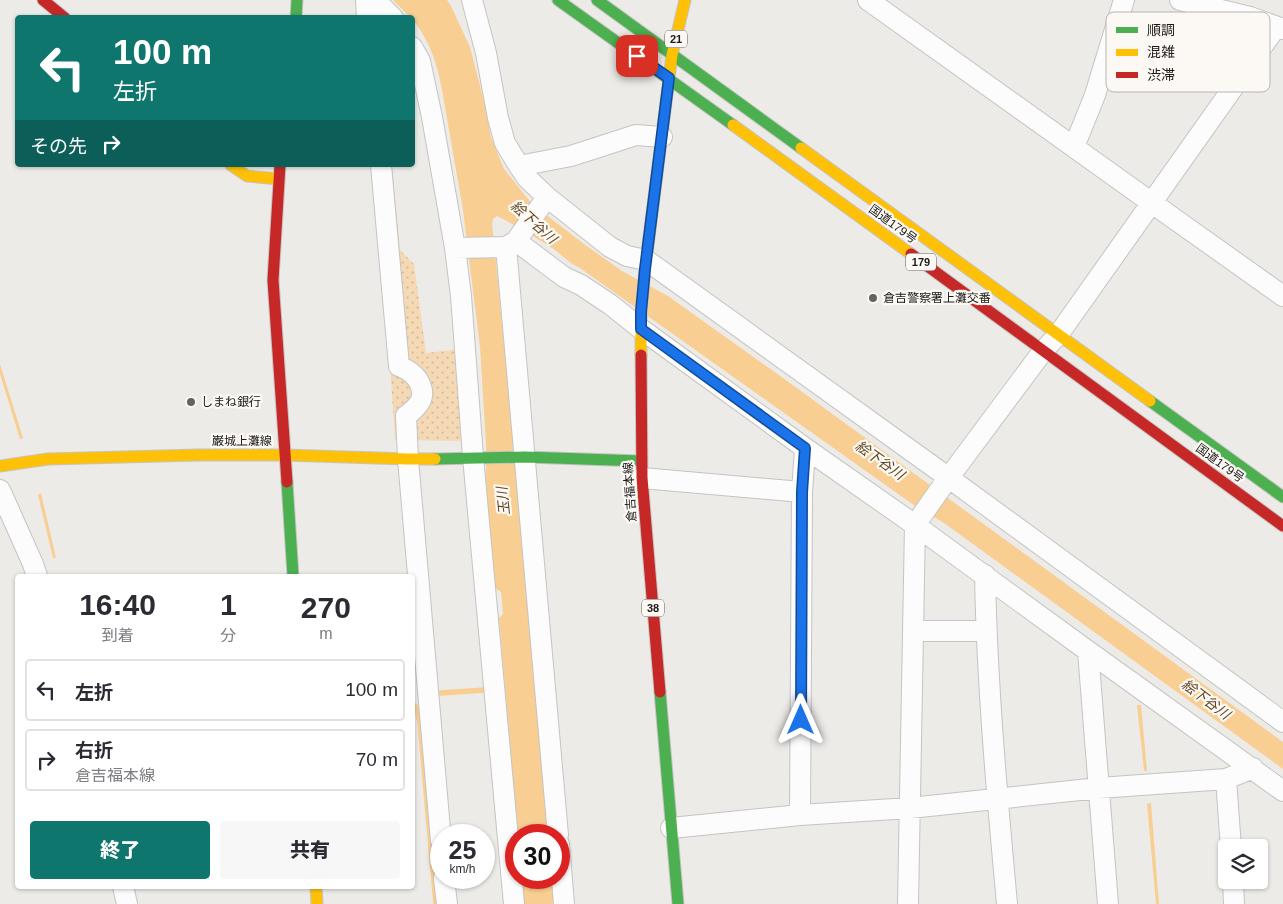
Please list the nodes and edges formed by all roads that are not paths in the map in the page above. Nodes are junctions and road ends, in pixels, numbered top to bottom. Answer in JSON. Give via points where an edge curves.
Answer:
{"nodes":[{"id":1,"x":43,"y":0,"type":"edge"},
{"id":2,"x":297,"y":0,"type":"edge"},
{"id":3,"x":366,"y":0,"type":"edge"},
{"id":4,"x":375,"y":0,"type":"edge"},
{"id":5,"x":472,"y":0,"type":"edge"},
{"id":6,"x":558,"y":0,"type":"edge"},
{"id":7,"x":597,"y":0,"type":"edge"},
{"id":8,"x":685,"y":0,"type":"edge"},
{"id":9,"x":868,"y":0,"type":"edge"},
{"id":10,"x":1124,"y":0,"type":"edge"},
{"id":11,"x":1180,"y":0,"type":"edge"},
{"id":12,"x":1120,"y":12,"type":"edge"},
{"id":13,"x":1229,"y":12,"type":"edge"},
{"id":14,"x":60,"y":15,"type":"edge"},
{"id":15,"x":296,"y":15,"type":"edge"},
{"id":16,"x":367,"y":15,"type":"edge"},
{"id":17,"x":390,"y":15,"type":"edge"},
{"id":18,"x":1280,"y":28,"type":"edge"},
{"id":19,"x":1270,"y":42,"type":"edge"},
{"id":20,"x":415,"y":52,"type":"edge"},
{"id":21,"x":672,"y":55,"type":"junction"},
{"id":22,"x":1106,"y":59,"type":"edge"},
{"id":23,"x":669,"y":78,"type":"junction"},
{"id":24,"x":1233,"y":92,"type":"edge"},
{"id":25,"x":662,"y":136,"type":"junction"},
{"id":26,"x":1074,"y":147,"type":"junction"},
{"id":27,"x":519,"y":166,"type":"junction"},
{"id":28,"x":234,"y":167,"type":"edge"},
{"id":29,"x":280,"y":167,"type":"edge"},
{"id":30,"x":381,"y":167,"type":"edge"},
{"id":31,"x":279,"y":179,"type":"junction"},
{"id":32,"x":547,"y":197,"type":"junction"},
{"id":33,"x":1152,"y":203,"type":"junction"},
{"id":34,"x":511,"y":244,"type":"junction"},
{"id":35,"x":455,"y":248,"type":"junction"},
{"id":36,"x":646,"y":265,"type":"junction"},
{"id":37,"x":1283,"y":296,"type":"edge"},
{"id":38,"x":641,"y":321,"type":"junction"},
{"id":39,"x":1058,"y":335,"type":"junction"},
{"id":40,"x":1043,"y":351,"type":"junction"},
{"id":41,"x":805,"y":448,"type":"junction"},
{"id":42,"x":284,"y":455,"type":"junction"},
{"id":43,"x":478,"y":457,"type":"junction"},
{"id":44,"x":521,"y":457,"type":"junction"},
{"id":45,"x":408,"y":459,"type":"junction"},
{"id":46,"x":0,"y":466,"type":"edge"},
{"id":47,"x":641,"y":469,"type":"junction"},
{"id":48,"x":945,"y":483,"type":"junction"},
{"id":49,"x":0,"y":490,"type":"edge"},
{"id":50,"x":802,"y":492,"type":"junction"},
{"id":51,"x":1283,"y":497,"type":"edge"},
{"id":52,"x":919,"y":520,"type":"junction"},
{"id":53,"x":1283,"y":526,"type":"edge"},
{"id":54,"x":36,"y":574,"type":"edge"},
{"id":55,"x":293,"y":574,"type":"edge"},
{"id":56,"x":985,"y":576,"type":"junction"},
{"id":57,"x":914,"y":631,"type":"junction"},
{"id":58,"x":986,"y":631,"type":"junction"},
{"id":59,"x":1088,"y":651,"type":"junction"},
{"id":60,"x":1283,"y":722,"type":"edge"},
{"id":61,"x":1252,"y":768,"type":"junction"},
{"id":62,"x":1226,"y":779,"type":"junction"},
{"id":63,"x":1099,"y":788,"type":"junction"},
{"id":64,"x":1283,"y":790,"type":"edge"},
{"id":65,"x":997,"y":799,"type":"junction"},
{"id":66,"x":910,"y":808,"type":"junction"},
{"id":67,"x":800,"y":815,"type":"junction"},
{"id":68,"x":440,"y":824,"type":"edge"},
{"id":69,"x":557,"y":824,"type":"edge"},
{"id":70,"x":671,"y":828,"type":"junction"},
{"id":71,"x":1229,"y":839,"type":"edge"},
{"id":72,"x":124,"y":889,"type":"edge"},
{"id":73,"x":316,"y":889,"type":"edge"},
{"id":74,"x":445,"y":889,"type":"edge"},
{"id":75,"x":563,"y":889,"type":"edge"},
{"id":76,"x":1233,"y":889,"type":"edge"},
{"id":77,"x":127,"y":904,"type":"edge"},
{"id":78,"x":317,"y":904,"type":"edge"},
{"id":79,"x":447,"y":904,"type":"edge"},
{"id":80,"x":514,"y":904,"type":"edge"},
{"id":81,"x":564,"y":904,"type":"edge"},
{"id":82,"x":678,"y":904,"type":"edge"},
{"id":83,"x":908,"y":904,"type":"edge"},
{"id":84,"x":1007,"y":904,"type":"edge"},
{"id":85,"x":1108,"y":904,"type":"edge"},
{"id":86,"x":1234,"y":904,"type":"edge"}],
"edges":[{"from":1,"to":14,"type":"main road"},
{"from":2,"to":15,"type":"main road"},
{"from":3,"to":16,"type":"street"},
{"from":4,"to":17,"type":"street"},
{"from":5,"to":27,"type":"street","via":[[505,143]]},
{"from":6,"to":23,"type":"main road","name":"国道179号","number":"179"},
{"from":7,"to":21,"type":"main road","name":"国道179号","number":"179"},
{"from":8,"to":21,"type":"main road","number":"21"},
{"from":9,"to":26,"type":"street"},
{"from":10,"to":12,"type":"street"},
{"from":11,"to":13,"type":"street"},
{"from":18,"to":19,"type":"street"},
{"from":20,"to":35,"type":"street","via":[[420,61],[432,117]]},
{"from":21,"to":23,"type":"main road","number":"21"},
{"from":21,"to":39,"type":"main road","name":"国道179号","number":"179"},
{"from":22,"to":26,"type":"street"},
{"from":23,"to":25,"type":"main road","name":"倉吉福本線","number":"38"},
{"from":23,"to":40,"type":"main road","name":"国道179号","number":"179"},
{"from":24,"to":33,"type":"street"},
{"from":25,"to":27,"type":"street","via":[[636,135],[571,156]]},
{"from":25,"to":36,"type":"main road","name":"倉吉福本線","number":"38"},
{"from":26,"to":33,"type":"street"},
{"from":27,"to":32,"type":"street"},
{"from":28,"to":31,"type":"main road","via":[[247,176]]},
{"from":29,"to":31,"type":"main road","name":"巌城上灘線"},
{"from":30,"to":45,"type":"street","via":[[399,366],[415,376],[423,388],[422,398],[406,416]]},
{"from":31,"to":42,"type":"main road","name":"巌城上灘線","via":[[273,280]]},
{"from":32,"to":34,"type":"street"},
{"from":32,"to":36,"type":"street","via":[[610,247]]},
{"from":33,"to":37,"type":"street"},
{"from":33,"to":39,"type":"street"},
{"from":34,"to":35,"type":"street"},
{"from":34,"to":38,"type":"street"},
{"from":34,"to":44,"type":"street"},
{"from":35,"to":43,"type":"street"},
{"from":36,"to":38,"type":"main road","name":"倉吉福本線","number":"38"},
{"from":36,"to":48,"type":"street"},
{"from":38,"to":41,"type":"street"},
{"from":38,"to":47,"type":"main road","name":"倉吉福本線","number":"38"},
{"from":39,"to":40,"type":"street"},
{"from":39,"to":51,"type":"main road","name":"国道179号","number":"179"},
{"from":40,"to":48,"type":"street"},
{"from":40,"to":53,"type":"main road","name":"国道179号","number":"179"},
{"from":41,"to":50,"type":"street"},
{"from":41,"to":52,"type":"street"},
{"from":42,"to":45,"type":"main road"},
{"from":42,"to":46,"type":"main road","name":"巌城上灘線","via":[[48,459]]},
{"from":42,"to":55,"type":"main road"},
{"from":43,"to":44,"type":"main road"},
{"from":43,"to":45,"type":"main road"},
{"from":43,"to":80,"type":"street"},
{"from":44,"to":47,"type":"main road"},
{"from":44,"to":69,"type":"street"},
{"from":45,"to":68,"type":"street"},
{"from":47,"to":50,"type":"street"},
{"from":47,"to":70,"type":"main road","name":"倉吉福本線","number":"38"},
{"from":48,"to":52,"type":"street"},
{"from":48,"to":60,"type":"street"},
{"from":49,"to":54,"type":"street"},
{"from":50,"to":67,"type":"street"},
{"from":52,"to":56,"type":"street"},
{"from":52,"to":57,"type":"street"},
{"from":56,"to":58,"type":"street"},
{"from":56,"to":59,"type":"street"},
{"from":57,"to":58,"type":"street"},
{"from":57,"to":66,"type":"street"},
{"from":58,"to":65,"type":"street"},
{"from":59,"to":61,"type":"street"},
{"from":59,"to":63,"type":"street"},
{"from":61,"to":62,"type":"street"},
{"from":61,"to":64,"type":"street"},
{"from":62,"to":63,"type":"street"},
{"from":62,"to":71,"type":"street"},
{"from":63,"to":65,"type":"street"},
{"from":63,"to":85,"type":"street"},
{"from":65,"to":66,"type":"street"},
{"from":65,"to":84,"type":"street"},
{"from":66,"to":67,"type":"street"},
{"from":66,"to":83,"type":"street"},
{"from":67,"to":70,"type":"street"},
{"from":70,"to":82,"type":"main road","name":"倉吉福本線","number":"38"},
{"from":72,"to":77,"type":"street"},
{"from":73,"to":78,"type":"main road"},
{"from":74,"to":79,"type":"street"},
{"from":75,"to":81,"type":"street"},
{"from":76,"to":86,"type":"street"}]}
